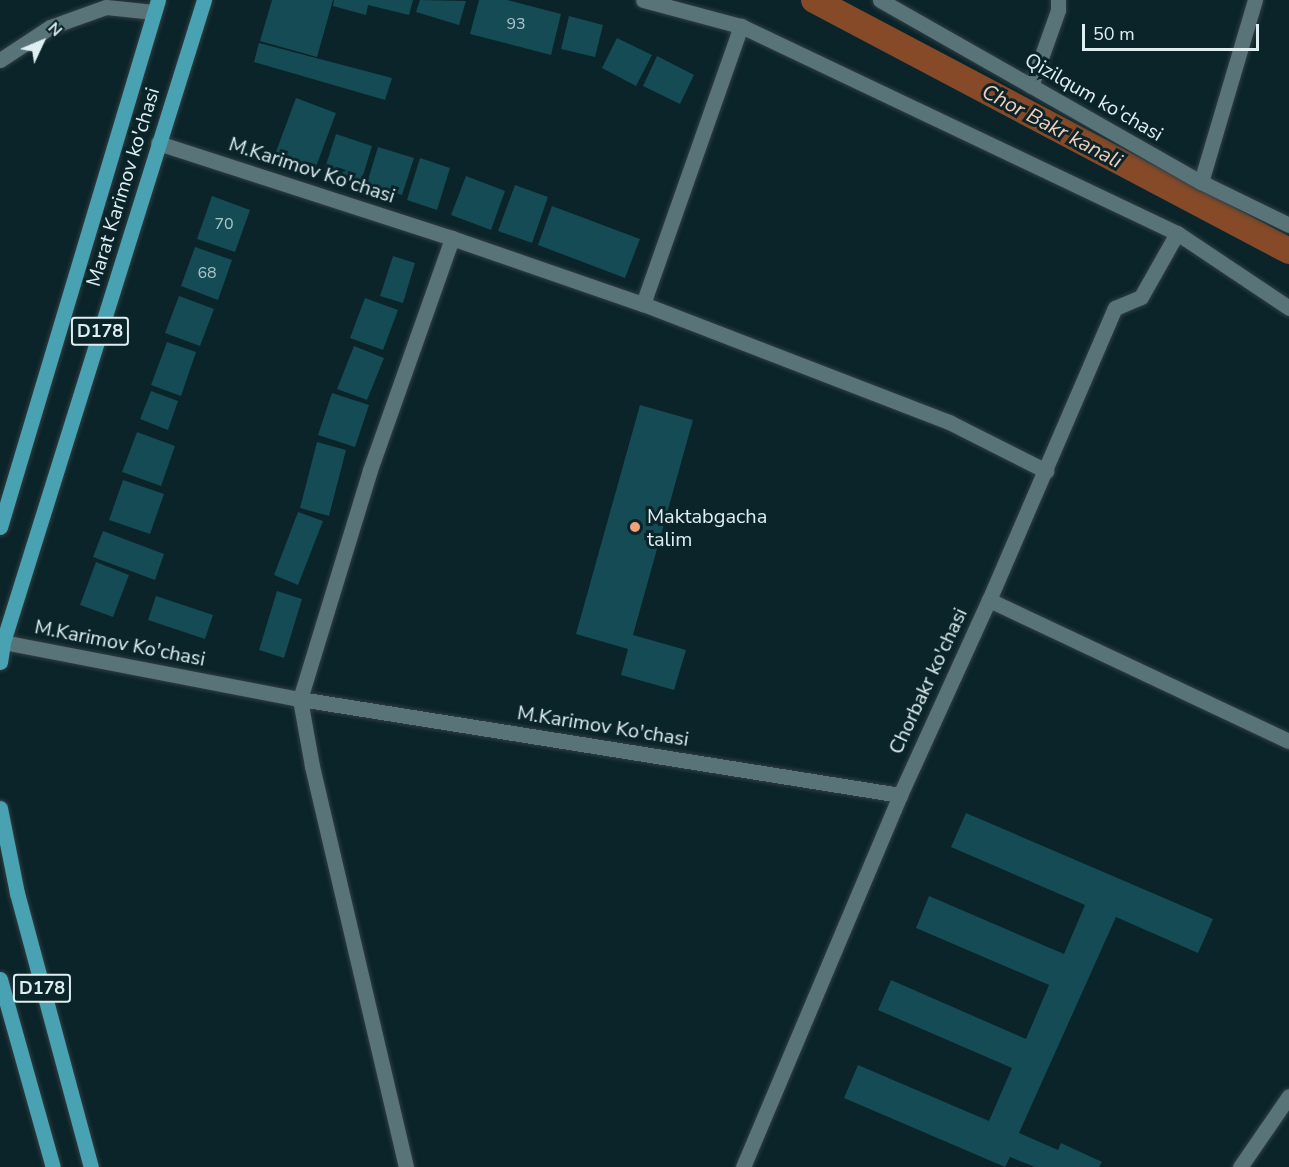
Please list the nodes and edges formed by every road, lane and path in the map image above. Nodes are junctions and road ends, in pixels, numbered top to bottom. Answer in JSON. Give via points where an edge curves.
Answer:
{"nodes":[{"id":1,"x":204,"y":0,"type":"edge"},
{"id":2,"x":642,"y":0,"type":"edge"},
{"id":3,"x":880,"y":0,"type":"edge"},
{"id":4,"x":1058,"y":0,"type":"edge"},
{"id":5,"x":1255,"y":0,"type":"edge"},
{"id":6,"x":156,"y":6,"type":"edge"},
{"id":7,"x":741,"y":26,"type":"junction"},
{"id":8,"x":0,"y":60,"type":"edge"},
{"id":9,"x":1031,"y":86,"type":"junction"},
{"id":10,"x":159,"y":143,"type":"junction"},
{"id":11,"x":1201,"y":182,"type":"junction"},
{"id":12,"x":1289,"y":225,"type":"edge"},
{"id":13,"x":1177,"y":233,"type":"junction"},
{"id":14,"x":453,"y":238,"type":"junction"},
{"id":15,"x":643,"y":304,"type":"junction"},
{"id":16,"x":1289,"y":308,"type":"edge"},
{"id":17,"x":1046,"y":471,"type":"junction"},
{"id":18,"x":0,"y":527,"type":"edge"},
{"id":19,"x":989,"y":600,"type":"junction"},
{"id":20,"x":3,"y":642,"type":"junction"},
{"id":21,"x":0,"y":662,"type":"edge"},
{"id":22,"x":300,"y":699,"type":"junction"},
{"id":23,"x":1289,"y":741,"type":"edge"},
{"id":24,"x":900,"y":795,"type":"junction"},
{"id":25,"x":0,"y":808,"type":"edge"},
{"id":26,"x":0,"y":979,"type":"edge"},
{"id":27,"x":1289,"y":1096,"type":"edge"},
{"id":28,"x":53,"y":1167,"type":"edge"},
{"id":29,"x":91,"y":1167,"type":"edge"},
{"id":30,"x":406,"y":1167,"type":"edge"},
{"id":31,"x":743,"y":1167,"type":"edge"},
{"id":32,"x":1240,"y":1167,"type":"edge"}],
"edges":[{"from":1,"to":10,"type":"main road","name":"Marat Karimov ko'chasi","number":"D178"},
{"from":2,"to":7,"type":"street"},
{"from":3,"to":9,"type":"street","name":"Qizilqum ko'chasi"},
{"from":4,"to":9,"type":"street"},
{"from":5,"to":11,"type":"street"},
{"from":6,"to":8,"type":"street","via":[[106,7],[50,27]]},
{"from":6,"to":18,"type":"main road","name":"Marat Karimov ko'chasi","number":"D178"},
{"from":7,"to":13,"type":"street"},
{"from":7,"to":15,"type":"street"},
{"from":9,"to":11,"type":"street","name":"Qizilqum ko'chasi"},
{"from":10,"to":14,"type":"street","name":"M.Karimov Ko'chasi"},
{"from":10,"to":20,"type":"main road","name":"Marat Karimov ko'chasi","number":"D178"},
{"from":11,"to":12,"type":"street","name":"Qizilqum ko'chasi"},
{"from":13,"to":16,"type":"street"},
{"from":13,"to":17,"type":"street","name":"Chorbakr ko'chasi","via":[[1141,297],[1115,308]]},
{"from":14,"to":15,"type":"street","name":"M.Karimov Ko'chasi"},
{"from":14,"to":22,"type":"street","via":[[370,470]]},
{"from":15,"to":17,"type":"street","name":"M.Karimov Ko'chasi","via":[[949,422]]},
{"from":17,"to":19,"type":"street","name":"Chorbakr ko'chasi"},
{"from":19,"to":23,"type":"street"},
{"from":19,"to":24,"type":"street","name":"Chorbakr ko'chasi"},
{"from":20,"to":21,"type":"main road","name":"Marat Karimov ko'chasi","number":"D178"},
{"from":20,"to":22,"type":"street","name":"M.Karimov Ko'chasi"},
{"from":22,"to":24,"type":"street","name":"M.Karimov Ko'chasi"},
{"from":22,"to":30,"type":"street","via":[[312,766]]},
{"from":24,"to":31,"type":"street","name":"Chorbakr ko'chasi"},
{"from":25,"to":29,"type":"main road","number":"D178","via":[[17,893]]},
{"from":26,"to":28,"type":"main road","number":"D178"},
{"from":27,"to":32,"type":"street"}]}
